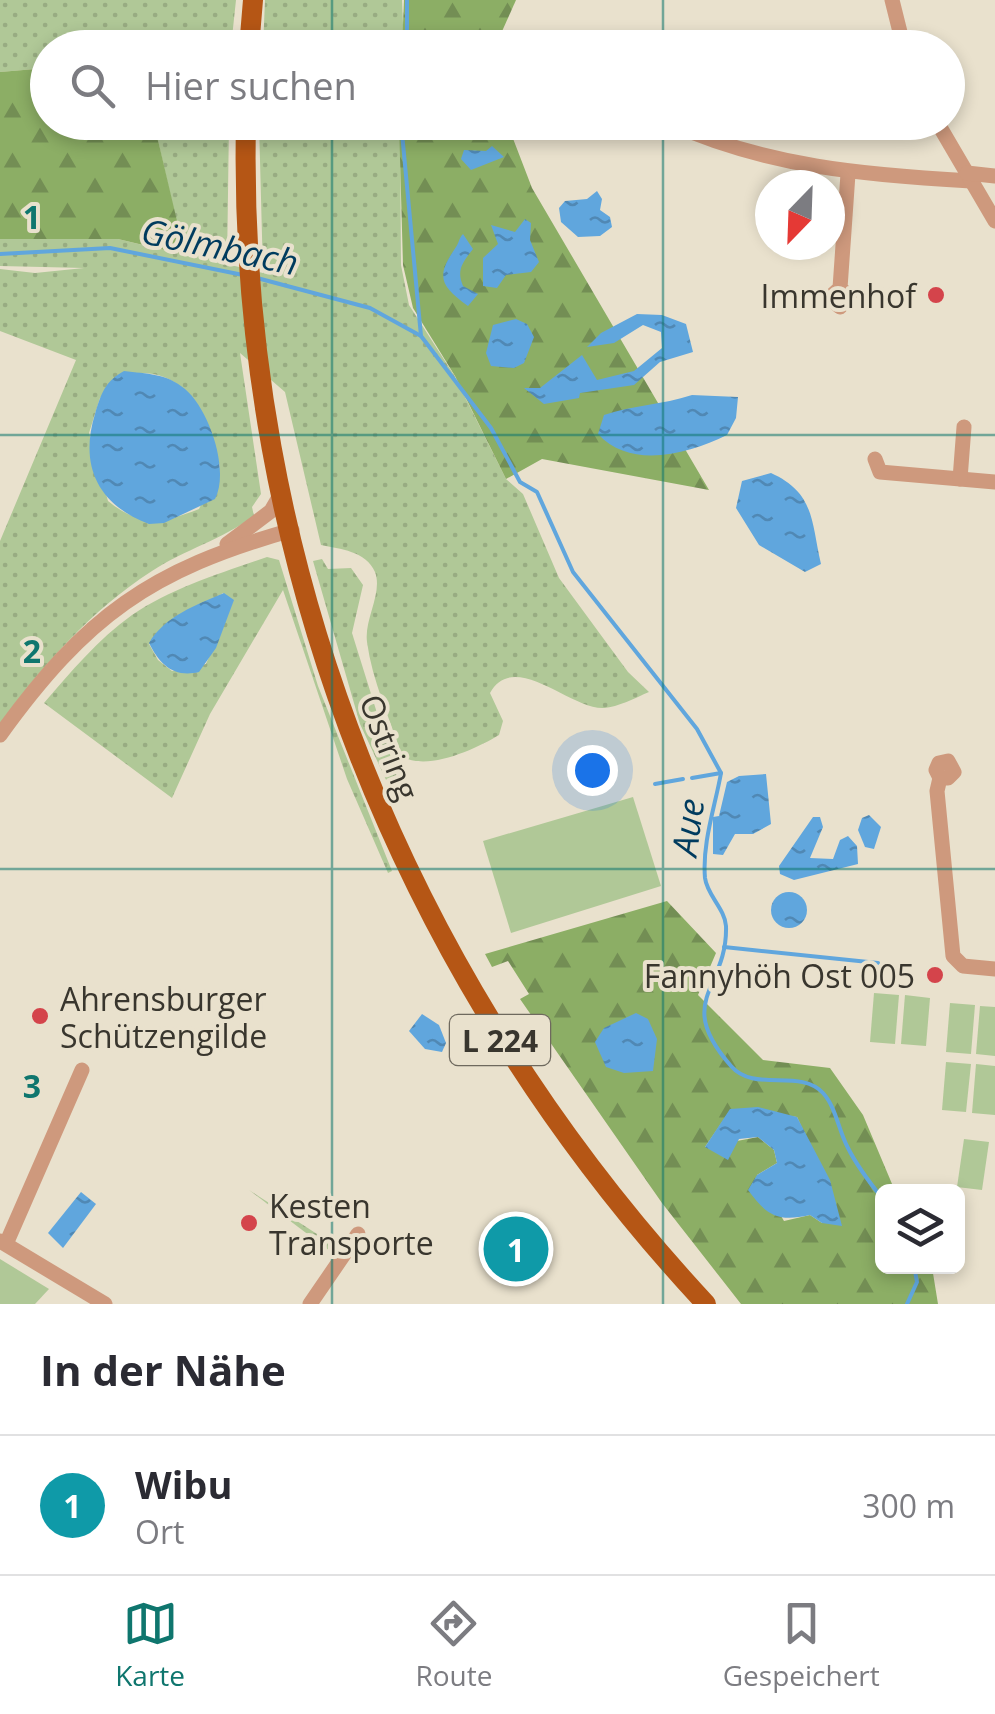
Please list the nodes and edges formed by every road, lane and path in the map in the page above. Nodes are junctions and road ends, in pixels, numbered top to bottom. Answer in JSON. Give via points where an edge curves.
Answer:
{"nodes":[{"id":1,"x":253,"y":0,"type":"edge"},
{"id":2,"x":892,"y":0,"type":"edge"},
{"id":3,"x":250,"y":30,"type":"edge"},
{"id":4,"x":900,"y":30,"type":"edge"},
{"id":5,"x":246,"y":140,"type":"edge"},
{"id":6,"x":720,"y":140,"type":"edge"},
{"id":7,"x":947,"y":140,"type":"edge"},
{"id":8,"x":848,"y":174,"type":"junction"},
{"id":9,"x":995,"y":176,"type":"edge"},
{"id":10,"x":969,"y":177,"type":"junction"},
{"id":11,"x":995,"y":221,"type":"edge"},
{"id":12,"x":840,"y":288,"type":"dead end"},
{"id":13,"x":964,"y":427,"type":"dead end"},
{"id":14,"x":876,"y":459,"type":"dead end"},
{"id":15,"x":960,"y":479,"type":"junction"},
{"id":16,"x":995,"y":482,"type":"edge"},
{"id":17,"x":282,"y":492,"type":"junction"},
{"id":18,"x":257,"y":522,"type":"junction"},
{"id":19,"x":292,"y":530,"type":"junction"},
{"id":20,"x":215,"y":552,"type":"junction"},
{"id":21,"x":0,"y":736,"type":"edge"},
{"id":22,"x":940,"y":778,"type":"dead end"},
{"id":23,"x":995,"y":969,"type":"edge"},
{"id":24,"x":82,"y":1070,"type":"dead end"},
{"id":25,"x":358,"y":1234,"type":"dead end"},
{"id":26,"x":3,"y":1242,"type":"edge"},
{"id":27,"x":105,"y":1304,"type":"edge"},
{"id":28,"x":310,"y":1304,"type":"edge"},
{"id":29,"x":706,"y":1304,"type":"edge"}],
"edges":[{"from":1,"to":3,"type":"main road"},
{"from":2,"to":4,"type":"street"},
{"from":5,"to":17,"type":"main road","name":"Ostring","number":"L 224","via":[[248,281]]},
{"from":6,"to":8,"type":"street"},
{"from":7,"to":10,"type":"street"},
{"from":8,"to":10,"type":"street"},
{"from":8,"to":12,"type":"street"},
{"from":9,"to":10,"type":"street"},
{"from":10,"to":11,"type":"street"},
{"from":13,"to":15,"type":"street"},
{"from":14,"to":15,"type":"street","via":[[880,472]]},
{"from":15,"to":16,"type":"street"},
{"from":17,"to":18,"type":"street"},
{"from":17,"to":19,"type":"main road","name":"Ostring","number":"L 224"},
{"from":18,"to":19,"type":"street"},
{"from":18,"to":20,"type":"street"},
{"from":19,"to":20,"type":"street"},
{"from":19,"to":29,"type":"main road","name":"Ostring","number":"L 224","via":[[348,727],[447,951],[580,1154]]},
{"from":20,"to":21,"type":"street","via":[[159,578],[102,618],[46,675]]},
{"from":22,"to":23,"type":"street","via":[[953,956],[963,966]]},
{"from":24,"to":26,"type":"street"},
{"from":25,"to":28,"type":"street"},
{"from":26,"to":27,"type":"street"}]}
